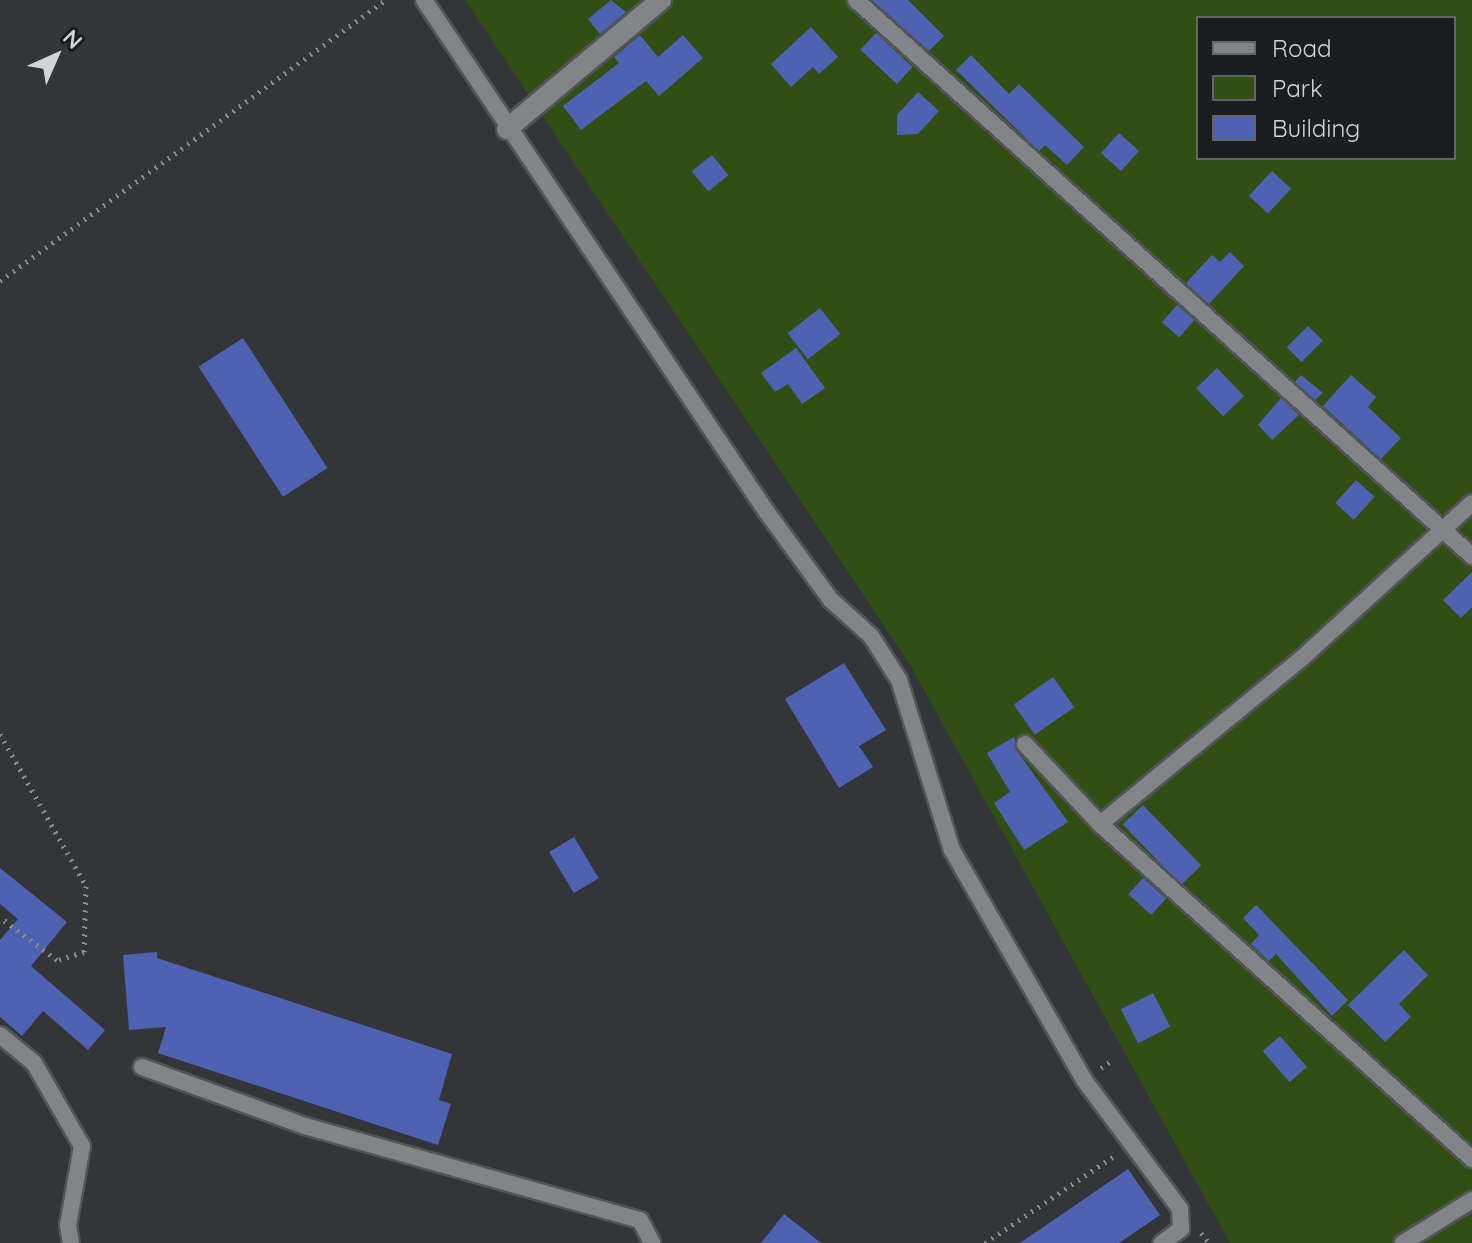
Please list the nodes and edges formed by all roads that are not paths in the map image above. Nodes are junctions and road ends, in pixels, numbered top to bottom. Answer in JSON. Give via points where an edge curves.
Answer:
{"nodes":[{"id":1,"x":424,"y":0,"type":"edge"},
{"id":2,"x":661,"y":0,"type":"edge"},
{"id":3,"x":856,"y":0,"type":"edge"},
{"id":4,"x":507,"y":129,"type":"junction"},
{"id":5,"x":1472,"y":503,"type":"edge"},
{"id":6,"x":1446,"y":532,"type":"junction"},
{"id":7,"x":1472,"y":556,"type":"edge"},
{"id":8,"x":1025,"y":744,"type":"dead end"},
{"id":9,"x":1100,"y":824,"type":"junction"},
{"id":10,"x":0,"y":1035,"type":"edge"},
{"id":11,"x":142,"y":1067,"type":"dead end"},
{"id":12,"x":1472,"y":1159,"type":"edge"},
{"id":13,"x":1472,"y":1200,"type":"edge"},
{"id":14,"x":71,"y":1243,"type":"edge"},
{"id":15,"x":652,"y":1243,"type":"edge"},
{"id":16,"x":1162,"y":1243,"type":"edge"},
{"id":17,"x":1403,"y":1243,"type":"edge"}],
"edges":[{"from":1,"to":4,"type":"lane"},
{"from":2,"to":4,"type":"street"},
{"from":3,"to":6,"type":"lane"},
{"from":4,"to":16,"type":"lane","via":[[766,511],[831,600],[871,636],[899,680],[952,850],[1084,1080],[1180,1209],[1181,1229]]},
{"from":5,"to":6,"type":"lane"},
{"from":6,"to":7,"type":"lane"},
{"from":6,"to":9,"type":"lane"},
{"from":8,"to":9,"type":"lane"},
{"from":9,"to":12,"type":"lane"},
{"from":10,"to":14,"type":"lane","via":[[34,1063],[82,1146],[68,1225]]},
{"from":11,"to":15,"type":"lane","via":[[305,1126],[640,1220]]},
{"from":13,"to":17,"type":"lane"}]}
